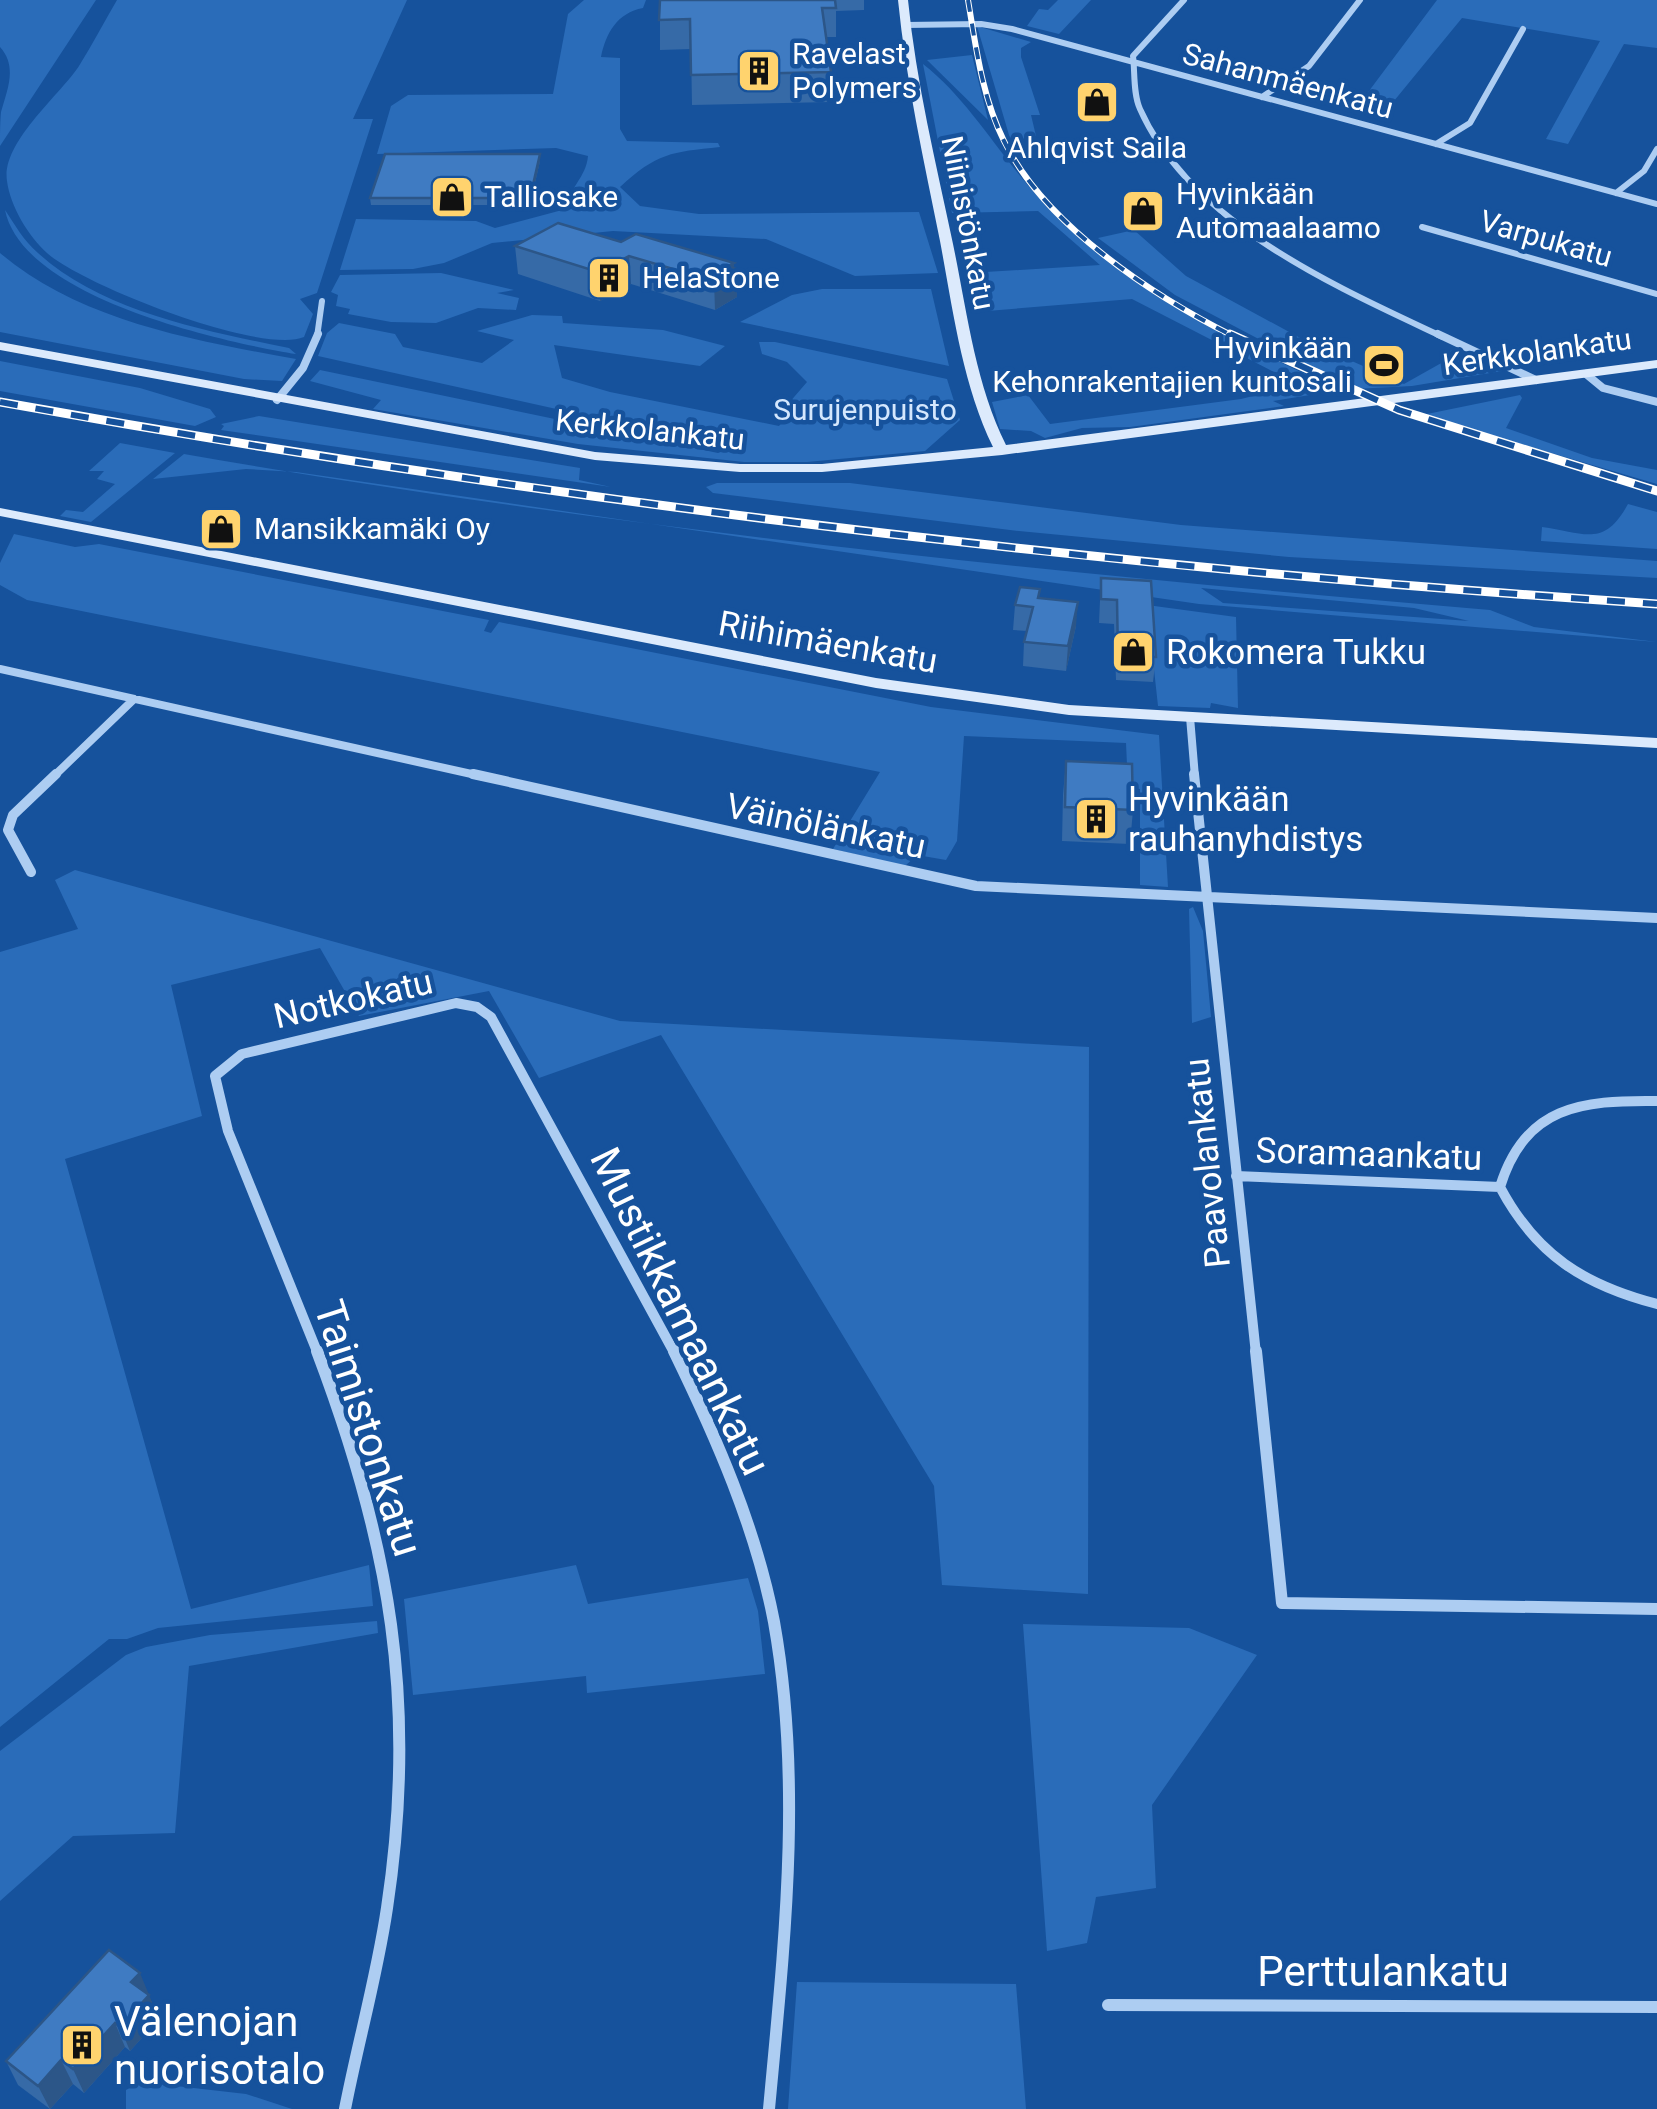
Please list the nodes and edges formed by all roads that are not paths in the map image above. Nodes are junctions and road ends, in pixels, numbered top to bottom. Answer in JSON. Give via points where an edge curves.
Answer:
{"nodes":[{"id":1,"x":903,"y":0,"type":"edge"},
{"id":2,"x":1184,"y":0,"type":"edge"},
{"id":3,"x":1360,"y":0,"type":"edge"},
{"id":4,"x":905,"y":24,"type":"junction"},
{"id":5,"x":1523,"y":29,"type":"dead end"},
{"id":6,"x":1134,"y":62,"type":"junction"},
{"id":7,"x":1262,"y":97,"type":"junction"},
{"id":8,"x":1436,"y":144,"type":"junction"},
{"id":9,"x":1657,"y":149,"type":"edge"},
{"id":10,"x":1616,"y":193,"type":"junction"},
{"id":11,"x":1657,"y":204,"type":"edge"},
{"id":12,"x":1422,"y":227,"type":"dead end"},
{"id":13,"x":1657,"y":294,"type":"edge"},
{"id":14,"x":322,"y":301,"type":"dead end"},
{"id":15,"x":0,"y":346,"type":"edge"},
{"id":16,"x":1657,"y":364,"type":"edge"},
{"id":17,"x":1586,"y":374,"type":"junction"},
{"id":18,"x":1536,"y":380,"type":"junction"},
{"id":19,"x":277,"y":400,"type":"junction"},
{"id":20,"x":1657,"y":402,"type":"edge"},
{"id":21,"x":1002,"y":451,"type":"junction"},
{"id":22,"x":0,"y":512,"type":"edge"},
{"id":23,"x":0,"y":669,"type":"edge"},
{"id":24,"x":134,"y":698,"type":"junction"},
{"id":25,"x":1190,"y":718,"type":"junction"},
{"id":26,"x":1657,"y":743,"type":"edge"},
{"id":27,"x":30,"y":872,"type":"dead end"},
{"id":28,"x":1208,"y":895,"type":"junction"},
{"id":29,"x":1657,"y":918,"type":"edge"},
{"id":30,"x":498,"y":1032,"type":"joint"},
{"id":31,"x":215,"y":1076,"type":"joint"},
{"id":32,"x":1657,"y":1101,"type":"edge"},
{"id":33,"x":1236,"y":1176,"type":"junction"},
{"id":34,"x":1500,"y":1187,"type":"junction"},
{"id":35,"x":1657,"y":1304,"type":"edge"},
{"id":36,"x":1657,"y":1610,"type":"edge"},
{"id":37,"x":1108,"y":2005,"type":"dead end"},
{"id":38,"x":1657,"y":2006,"type":"edge"},
{"id":39,"x":345,"y":2109,"type":"edge"},
{"id":40,"x":770,"y":2109,"type":"edge"}],
"edges":[{"from":1,"to":4,"type":"street","name":"Niinistönkatu"},
{"from":2,"to":6,"type":"street"},
{"from":3,"to":7,"type":"street","via":[[1302,76]]},
{"from":4,"to":6,"type":"street","name":"Sahanmäenkatu","via":[[998,26]]},
{"from":4,"to":21,"type":"street","name":"Niinistönkatu","via":[[967,346],[982,410]]},
{"from":5,"to":8,"type":"street","via":[[1470,122]]},
{"from":6,"to":7,"type":"street","name":"Sahanmäenkatu"},
{"from":6,"to":18,"type":"street","via":[[1138,106],[1150,128],[1240,227],[1317,278]]},
{"from":7,"to":8,"type":"street","name":"Sahanmäenkatu"},
{"from":8,"to":10,"type":"street","name":"Sahanmäenkatu"},
{"from":9,"to":10,"type":"street"},
{"from":10,"to":11,"type":"street","name":"Sahanmäenkatu"},
{"from":12,"to":13,"type":"street","name":"Varpukatu"},
{"from":14,"to":19,"type":"street","via":[[323,316],[297,380]]},
{"from":15,"to":19,"type":"street","name":"Kerkkolankatu"},
{"from":16,"to":17,"type":"street","name":"Kerkkolankatu"},
{"from":17,"to":18,"type":"street","name":"Kerkkolankatu"},
{"from":17,"to":20,"type":"street","via":[[1603,388]]},
{"from":18,"to":21,"type":"street","name":"Kerkkolankatu"},
{"from":19,"to":21,"type":"street","name":"Kerkkolankatu","via":[[577,453],[702,466],[838,467]]},
{"from":22,"to":25,"type":"street","name":"Riihimäenkatu","via":[[876,683],[1038,707]]},
{"from":23,"to":24,"type":"street","name":"Väinölänkatu"},
{"from":24,"to":27,"type":"street","via":[[13,815],[8,830]]},
{"from":24,"to":28,"type":"street","name":"Väinölänkatu","via":[[945,881]]},
{"from":25,"to":26,"type":"street","name":"Riihimäenkatu"},
{"from":25,"to":28,"type":"street","name":"Paavolankatu"},
{"from":28,"to":29,"type":"street","name":"Väinölänkatu"},
{"from":28,"to":33,"type":"street","name":"Paavolankatu"},
{"from":30,"to":31,"type":"street","name":"Notkokatu","via":[[488,1012],[456,1003],[242,1054]]},
{"from":30,"to":40,"type":"street","name":"Mustikkamaankatu","via":[[701,1410],[744,1518],[773,1618],[790,1748],[790,1858]]},
{"from":31,"to":39,"type":"street","name":"Taimistonkatu","via":[[228,1131],[339,1415],[370,1513],[399,1672],[387,1908]]},
{"from":32,"to":34,"type":"street","via":[[1607,1099],[1536,1124],[1506,1160]]},
{"from":33,"to":34,"type":"street","name":"Soramaankatu"},
{"from":33,"to":36,"type":"street","name":"Paavolankatu","via":[[1282,1602]]},
{"from":34,"to":35,"type":"street","via":[[1531,1241],[1553,1262],[1592,1284]]},
{"from":37,"to":38,"type":"street","name":"Perttulankatu"}]}
